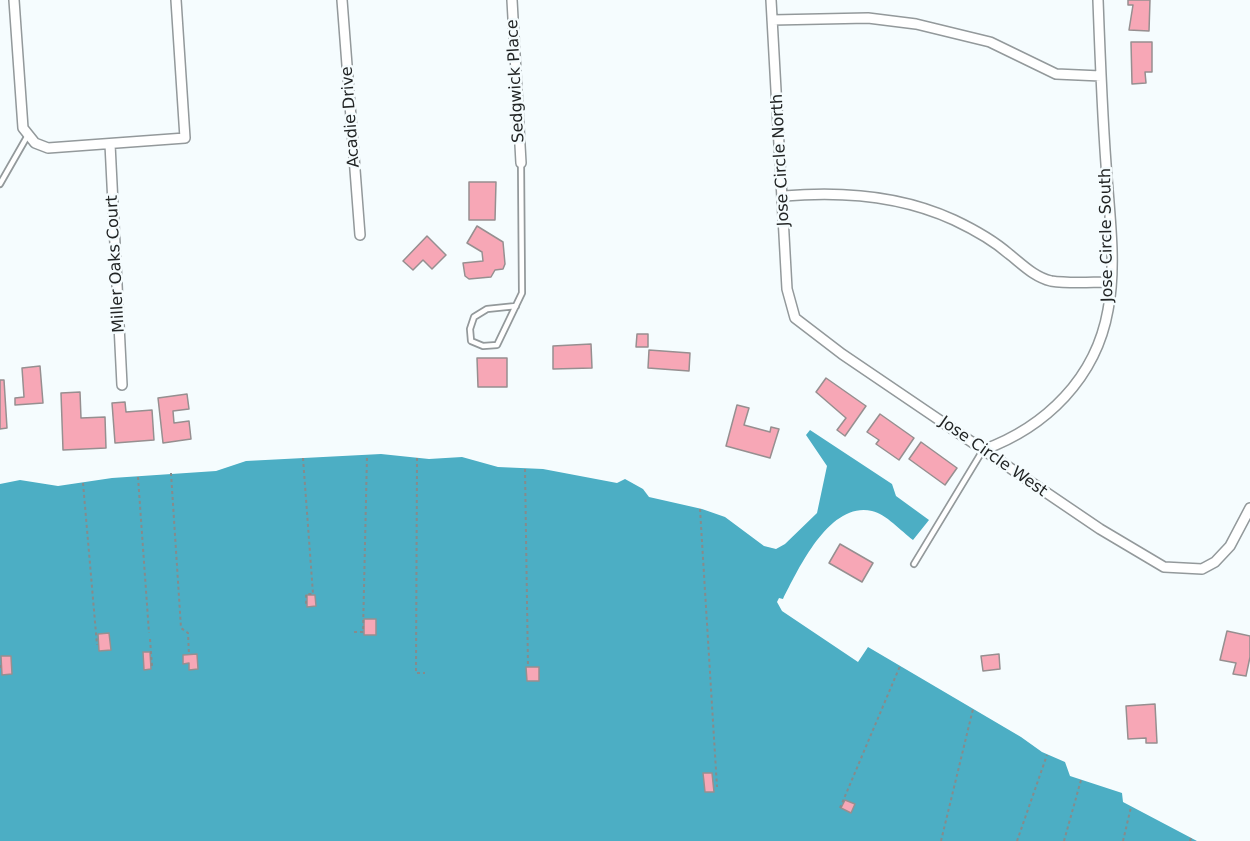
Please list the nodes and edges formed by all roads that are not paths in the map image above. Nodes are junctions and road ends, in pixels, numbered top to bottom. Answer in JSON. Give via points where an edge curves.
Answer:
{"nodes":[{"id":1,"x":14,"y":0,"type":"edge"},
{"id":2,"x":176,"y":0,"type":"edge"},
{"id":3,"x":342,"y":0,"type":"edge"},
{"id":4,"x":512,"y":0,"type":"edge"},
{"id":5,"x":771,"y":0,"type":"edge"},
{"id":6,"x":1098,"y":0,"type":"edge"},
{"id":7,"x":772,"y":20,"type":"junction"},
{"id":8,"x":1101,"y":76,"type":"junction"},
{"id":9,"x":28,"y":137,"type":"junction"},
{"id":10,"x":110,"y":144,"type":"junction"},
{"id":11,"x":521,"y":163,"type":"joint"},
{"id":12,"x":0,"y":184,"type":"edge"},
{"id":13,"x":784,"y":196,"type":"junction"},
{"id":14,"x":360,"y":235,"type":"dead end"},
{"id":15,"x":1111,"y":282,"type":"junction"},
{"id":16,"x":516,"y":306,"type":"junction"},
{"id":17,"x":795,"y":318,"type":"joint"},
{"id":18,"x":122,"y":385,"type":"dead end"},
{"id":19,"x":984,"y":450,"type":"junction"},
{"id":20,"x":1250,"y":508,"type":"edge"},
{"id":21,"x":914,"y":564,"type":"dead end"}],
"edges":[{"from":1,"to":9,"type":"street","via":[[21,120]]},
{"from":2,"to":10,"type":"street","via":[[185,138]]},
{"from":3,"to":14,"type":"street","name":"Acadie Drive"},
{"from":4,"to":11,"type":"street","name":"Sedgwick Place"},
{"from":5,"to":7,"type":"street","name":"Jose Circle North"},
{"from":6,"to":8,"type":"street","name":"Jose Circle South"},
{"from":7,"to":8,"type":"street","via":[[868,18],[916,24],[990,42],[1056,74]]},
{"from":7,"to":13,"type":"street","name":"Jose Circle North"},
{"from":8,"to":15,"type":"street","name":"Jose Circle South"},
{"from":9,"to":10,"type":"street","via":[[48,148]]},
{"from":9,"to":12,"type":"lane"},
{"from":10,"to":18,"type":"street","name":"Miller Oaks Court"},
{"from":11,"to":16,"type":"lane","via":[[522,293]]},
{"from":13,"to":15,"type":"street","via":[[850,194],[926,208],[988,238],[1039,276],[1078,283]]},
{"from":13,"to":17,"type":"street","name":"Jose Circle North","via":[[787,289]]},
{"from":15,"to":19,"type":"street","name":"Jose Circle South","via":[[1099,344],[1071,390],[1026,431]]},
{"from":16,"to":16,"type":"lane","via":[[497,345],[483,346],[471,341],[474,317],[487,309]]},
{"from":17,"to":19,"type":"street","name":"Jose Circle West"},
{"from":19,"to":20,"type":"street","name":"Jose Circle West","via":[[1100,529],[1164,567],[1202,569],[1215,562],[1230,546]]},
{"from":19,"to":21,"type":"lane"}]}
